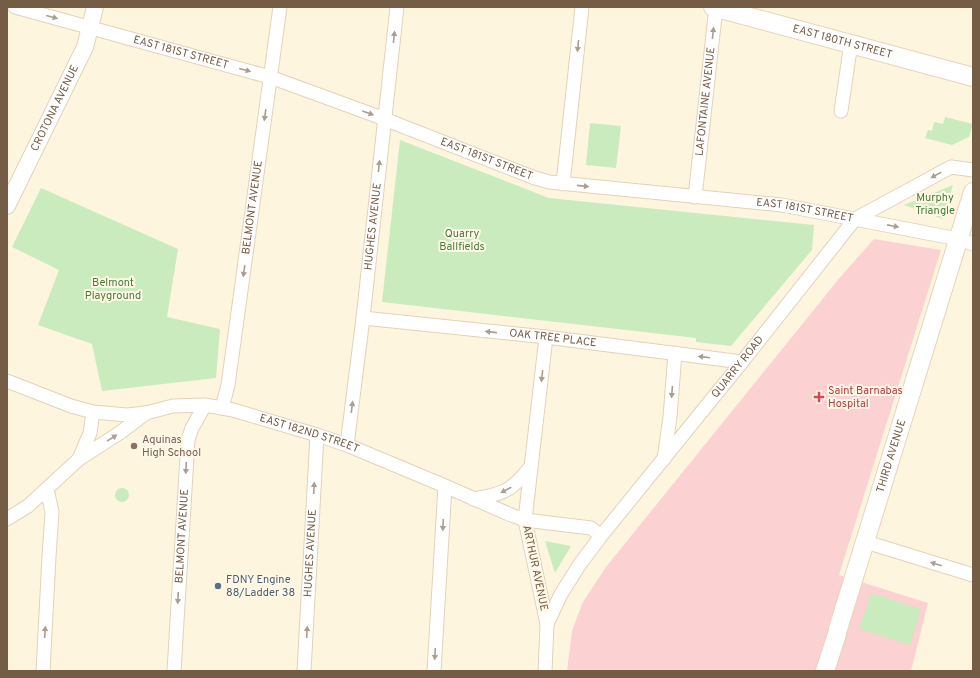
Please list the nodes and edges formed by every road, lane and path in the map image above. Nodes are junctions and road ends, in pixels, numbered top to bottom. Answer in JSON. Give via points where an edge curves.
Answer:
{"nodes":[{"id":1,"x":15,"y":7,"type":"edge"},
{"id":2,"x":95,"y":7,"type":"edge"},
{"id":3,"x":280,"y":7,"type":"edge"},
{"id":4,"x":397,"y":7,"type":"edge"},
{"id":5,"x":582,"y":7,"type":"edge"},
{"id":6,"x":715,"y":7,"type":"edge"},
{"id":7,"x":90,"y":27,"type":"junction"},
{"id":8,"x":851,"y":43,"type":"junction"},
{"id":9,"x":973,"y":76,"type":"edge"},
{"id":10,"x":270,"y":77,"type":"junction"},
{"id":11,"x":841,"y":111,"type":"dead end"},
{"id":12,"x":384,"y":119,"type":"junction"},
{"id":13,"x":973,"y":170,"type":"edge"},
{"id":14,"x":563,"y":184,"type":"junction"},
{"id":15,"x":973,"y":192,"type":"edge"},
{"id":16,"x":695,"y":197,"type":"junction"},
{"id":17,"x":7,"y":206,"type":"edge"},
{"id":18,"x":855,"y":219,"type":"junction"},
{"id":19,"x":966,"y":242,"type":"edge"},
{"id":20,"x":363,"y":318,"type":"junction"},
{"id":21,"x":546,"y":337,"type":"junction"},
{"id":22,"x":675,"y":353,"type":"junction"},
{"id":23,"x":742,"y":362,"type":"junction"},
{"id":24,"x":7,"y":381,"type":"edge"},
{"id":25,"x":205,"y":405,"type":"junction"},
{"id":26,"x":222,"y":408,"type":"junction"},
{"id":27,"x":93,"y":412,"type":"junction"},
{"id":28,"x":146,"y":413,"type":"junction"},
{"id":29,"x":317,"y":435,"type":"junction"},
{"id":30,"x":347,"y":445,"type":"junction"},
{"id":31,"x":79,"y":459,"type":"junction"},
{"id":32,"x":664,"y":459,"type":"junction"},
{"id":33,"x":531,"y":466,"type":"junction"},
{"id":34,"x":446,"y":486,"type":"junction"},
{"id":35,"x":47,"y":488,"type":"junction"},
{"id":36,"x":472,"y":499,"type":"junction"},
{"id":37,"x":7,"y":519,"type":"edge"},
{"id":38,"x":525,"y":520,"type":"junction"},
{"id":39,"x":601,"y":536,"type":"junction"},
{"id":40,"x":866,"y":542,"type":"junction"},
{"id":41,"x":973,"y":575,"type":"edge"},
{"id":42,"x":547,"y":624,"type":"junction"},
{"id":43,"x":43,"y":671,"type":"edge"},
{"id":44,"x":174,"y":671,"type":"edge"},
{"id":45,"x":304,"y":671,"type":"edge"},
{"id":46,"x":434,"y":671,"type":"edge"},
{"id":47,"x":544,"y":671,"type":"edge"},
{"id":48,"x":825,"y":671,"type":"edge"}],
"edges":[{"from":1,"to":7,"type":"street","name":"EAST 181ST STREET","one_way":true},
{"from":2,"to":7,"type":"street","name":"CROTONA AVENUE"},
{"from":3,"to":10,"type":"street","name":"BELMONT AVENUE"},
{"from":12,"to":4,"type":"street","name":"HUGHES AVENUE","one_way":true},
{"from":5,"to":14,"type":"street","one_way":true},
{"from":6,"to":8,"type":"main road","name":"EAST 180TH STREET"},
{"from":16,"to":6,"type":"street","name":"LAFONTAINE AVENUE","one_way":true},
{"from":7,"to":10,"type":"street","name":"EAST 181ST STREET","one_way":true},
{"from":7,"to":17,"type":"street","name":"CROTONA AVENUE","via":[[85,47]]},
{"from":8,"to":9,"type":"main road","name":"EAST 180TH STREET"},
{"from":8,"to":11,"type":"street"},
{"from":10,"to":12,"type":"street","name":"EAST 181ST STREET","one_way":true},
{"from":10,"to":26,"type":"street","name":"BELMONT AVENUE","one_way":true,"via":[[228,385]]},
{"from":12,"to":14,"type":"street","name":"EAST 181ST STREET","via":[[536,178]]},
{"from":20,"to":12,"type":"street","name":"HUGHES AVENUE","one_way":true},
{"from":13,"to":18,"type":"street","name":"QUARRY ROAD","one_way":true,"via":[[951,167]]},
{"from":14,"to":16,"type":"street","name":"EAST 181ST STREET","one_way":true},
{"from":15,"to":19,"type":"main road","name":"THIRD AVENUE"},
{"from":16,"to":18,"type":"street","name":"EAST 181ST STREET","via":[[782,205]]},
{"from":18,"to":19,"type":"street","name":"EAST 181ST STREET","one_way":true},
{"from":18,"to":23,"type":"street","name":"QUARRY ROAD"},
{"from":19,"to":40,"type":"main road","name":"THIRD AVENUE"},
{"from":21,"to":20,"type":"street","name":"OAK TREE PLACE","one_way":true},
{"from":30,"to":20,"type":"street","name":"HUGHES AVENUE","one_way":true},
{"from":21,"to":22,"type":"street","name":"OAK TREE PLACE"},
{"from":21,"to":33,"type":"street","name":"ARTHUR AVENUE","one_way":true},
{"from":23,"to":22,"type":"street","name":"OAK TREE PLACE","one_way":true},
{"from":22,"to":32,"type":"street","one_way":true},
{"from":23,"to":32,"type":"street","name":"QUARRY ROAD"},
{"from":24,"to":27,"type":"street","name":"EAST 182ND STREET"},
{"from":25,"to":26,"type":"street","name":"EAST 182ND STREET"},
{"from":25,"to":28,"type":"street","name":"EAST 182ND STREET","via":[[173,406]]},
{"from":25,"to":44,"type":"street","name":"BELMONT AVENUE","one_way":true,"via":[[188,440]]},
{"from":26,"to":29,"type":"street","name":"EAST 182ND STREET"},
{"from":27,"to":28,"type":"street","name":"EAST 182ND STREET","via":[[127,415]]},
{"from":27,"to":31,"type":"street","via":[[90,433]]},
{"from":31,"to":28,"type":"street","one_way":true},
{"from":29,"to":30,"type":"street","name":"EAST 182ND STREET"},
{"from":45,"to":29,"type":"street","name":"HUGHES AVENUE","one_way":true},
{"from":30,"to":34,"type":"street","name":"EAST 182ND STREET"},
{"from":31,"to":35,"type":"street"},
{"from":32,"to":39,"type":"street","name":"QUARRY ROAD"},
{"from":33,"to":36,"type":"street","one_way":true,"via":[[510,488],[499,494]]},
{"from":33,"to":38,"type":"street","name":"ARTHUR AVENUE"},
{"from":34,"to":36,"type":"street","name":"EAST 182ND STREET"},
{"from":34,"to":46,"type":"street","one_way":true},
{"from":35,"to":37,"type":"street","via":[[28,506]]},
{"from":43,"to":35,"type":"street","one_way":true,"via":[[52,512]]},
{"from":36,"to":38,"type":"street","name":"EAST 182ND STREET"},
{"from":38,"to":39,"type":"street","name":"EAST 182ND STREET","via":[[591,528]]},
{"from":38,"to":42,"type":"street","name":"ARTHUR AVENUE"},
{"from":39,"to":42,"type":"street","name":"QUARRY ROAD","via":[[561,594]]},
{"from":41,"to":40,"type":"street","one_way":true},
{"from":40,"to":48,"type":"main road","name":"THIRD AVENUE"},
{"from":42,"to":47,"type":"street","name":"ARTHUR AVENUE"}]}
